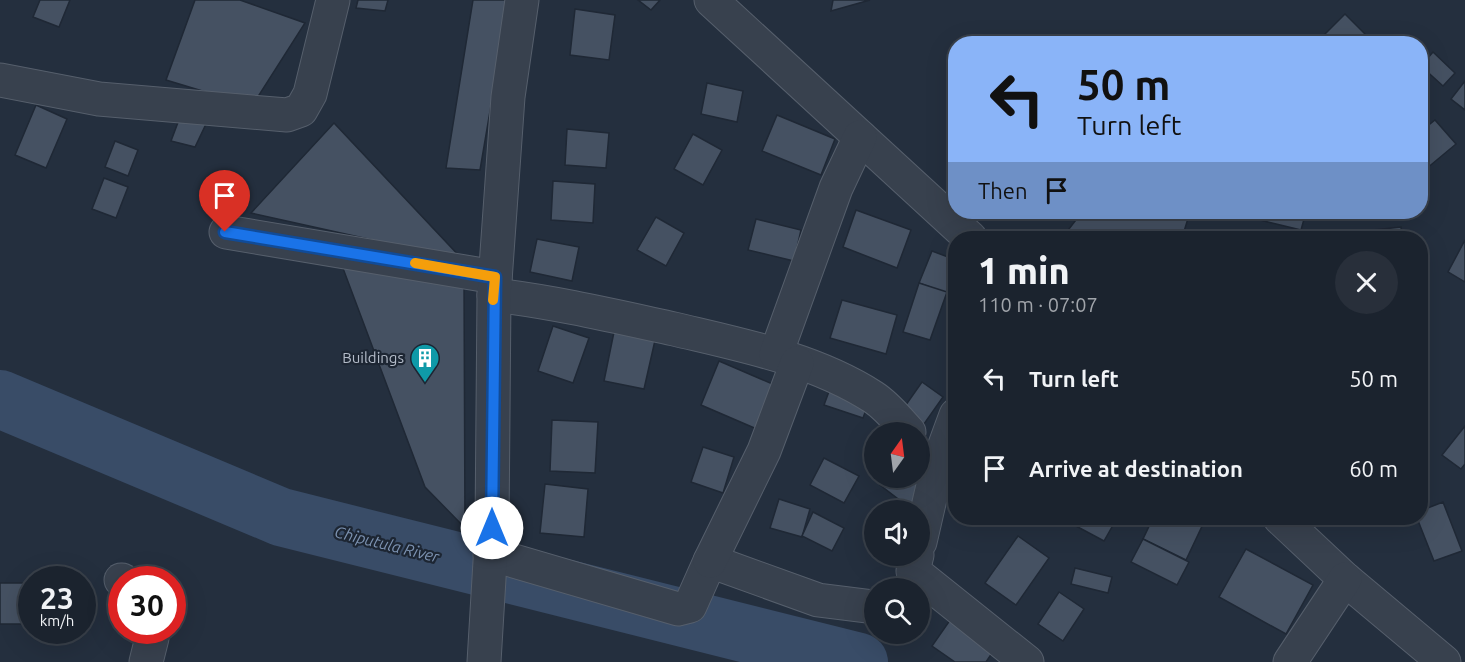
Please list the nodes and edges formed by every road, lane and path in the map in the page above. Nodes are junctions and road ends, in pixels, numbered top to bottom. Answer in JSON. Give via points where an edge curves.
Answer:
{"nodes":[{"id":1,"x":333,"y":0,"type":"edge"},
{"id":2,"x":522,"y":0,"type":"edge"},
{"id":3,"x":711,"y":0,"type":"edge"},
{"id":4,"x":0,"y":80,"type":"edge"},
{"id":5,"x":860,"y":136,"type":"junction"},
{"id":6,"x":948,"y":218,"type":"edge"},
{"id":7,"x":950,"y":219,"type":"edge"},
{"id":8,"x":962,"y":231,"type":"edge"},
{"id":9,"x":225,"y":232,"type":"dead end"},
{"id":10,"x":494,"y":286,"type":"junction"},
{"id":11,"x":787,"y":358,"type":"junction"},
{"id":12,"x":899,"y":422,"type":"edge"},
{"id":13,"x":948,"y":426,"type":"edge"},
{"id":14,"x":930,"y":451,"type":"edge"},
{"id":15,"x":1287,"y":525,"type":"edge"},
{"id":16,"x":710,"y":561,"type":"junction"},
{"id":17,"x":916,"y":566,"type":"edge"},
{"id":18,"x":489,"y":567,"type":"junction"},
{"id":19,"x":1345,"y":579,"type":"junction"},
{"id":20,"x":864,"y":606,"type":"edge"},
{"id":21,"x":150,"y":644,"type":"edge"},
{"id":22,"x":146,"y":662,"type":"edge"},
{"id":23,"x":484,"y":662,"type":"edge"},
{"id":24,"x":1027,"y":662,"type":"edge"},
{"id":25,"x":1290,"y":662,"type":"edge"},
{"id":26,"x":1444,"y":662,"type":"edge"}],
"edges":[{"from":1,"to":4,"type":"street","via":[[310,94],[302,110],[287,115],[99,99]]},
{"from":2,"to":10,"type":"street","via":[[508,97]]},
{"from":3,"to":5,"type":"street"},
{"from":5,"to":6,"type":"street"},
{"from":5,"to":11,"type":"street","via":[[836,188]]},
{"from":7,"to":8,"type":"street"},
{"from":9,"to":10,"type":"street"},
{"from":10,"to":11,"type":"street","via":[[529,299]]},
{"from":10,"to":18,"type":"street"},
{"from":11,"to":12,"type":"street","via":[[874,398]]},
{"from":11,"to":16,"type":"street","via":[[764,451]]},
{"from":13,"to":14,"type":"street"},
{"from":15,"to":19,"type":"street"},
{"from":16,"to":18,"type":"street","via":[[690,606],[678,609]]},
{"from":16,"to":20,"type":"street","via":[[818,600]]},
{"from":17,"to":24,"type":"street"},
{"from":18,"to":23,"type":"street"},
{"from":19,"to":25,"type":"street"},
{"from":19,"to":26,"type":"street"},
{"from":21,"to":22,"type":"street"}]}
